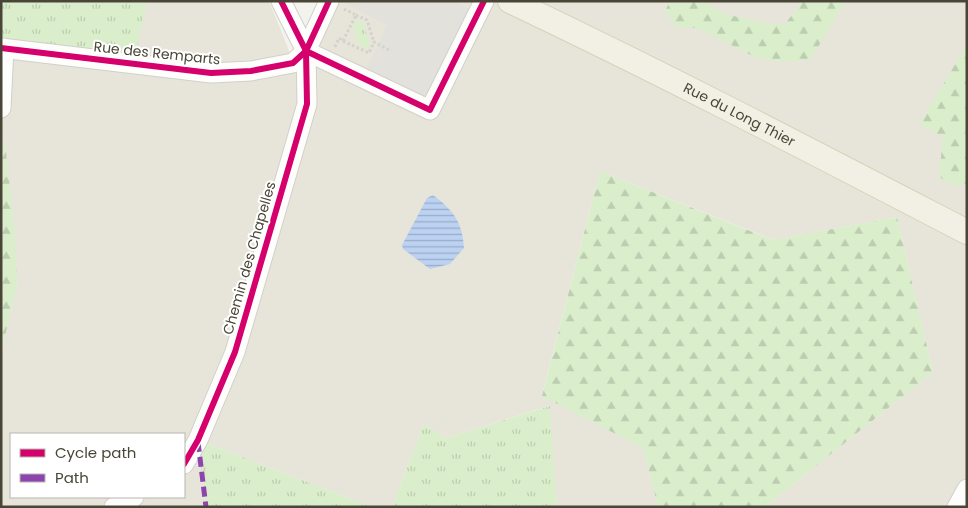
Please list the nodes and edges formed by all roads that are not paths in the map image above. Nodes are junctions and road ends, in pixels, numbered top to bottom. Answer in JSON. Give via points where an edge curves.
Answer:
{"nodes":[{"id":1,"x":281,"y":1,"type":"edge"},
{"id":2,"x":329,"y":1,"type":"edge"},
{"id":3,"x":484,"y":1,"type":"edge"},
{"id":4,"x":510,"y":1,"type":"edge"},
{"id":5,"x":2,"y":48,"type":"edge"},
{"id":6,"x":306,"y":51,"type":"junction"},
{"id":7,"x":1,"y":108,"type":"edge"},
{"id":8,"x":967,"y":232,"type":"edge"},
{"id":9,"x":185,"y":462,"type":"edge"},
{"id":10,"x":967,"y":489,"type":"edge"},
{"id":11,"x":132,"y":498,"type":"edge"},
{"id":12,"x":114,"y":507,"type":"edge"},
{"id":13,"x":957,"y":507,"type":"edge"}],
"edges":[{"from":1,"to":6,"type":"street"},
{"from":2,"to":6,"type":"street"},
{"from":3,"to":6,"type":"street","via":[[430,110]]},
{"from":4,"to":8,"type":"main road","name":"Rue du Long Thier"},
{"from":5,"to":6,"type":"street","name":"Rue des Remparts","via":[[211,73],[251,71],[293,63]]},
{"from":5,"to":7,"type":"street"},
{"from":6,"to":9,"type":"street","name":"Chemin des Chapelles","via":[[307,104],[235,352],[198,440]]},
{"from":10,"to":13,"type":"street"},
{"from":11,"to":12,"type":"street"}]}
